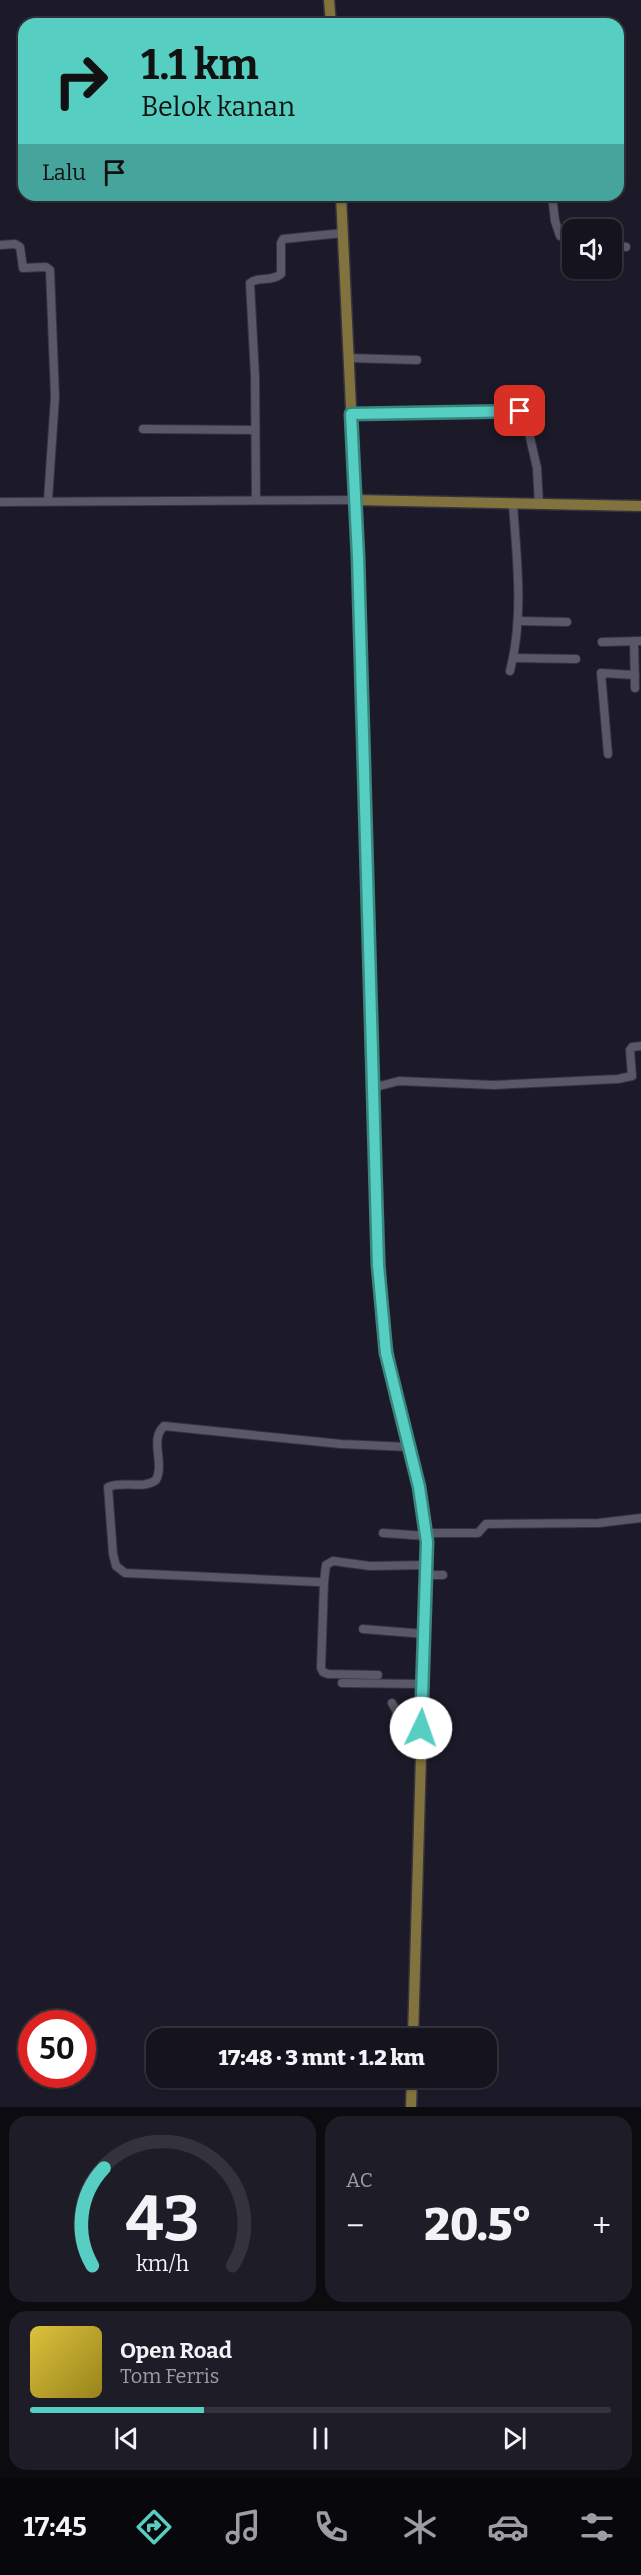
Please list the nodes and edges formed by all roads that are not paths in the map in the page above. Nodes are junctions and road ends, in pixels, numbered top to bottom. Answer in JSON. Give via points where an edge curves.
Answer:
{"nodes":[{"id":1,"x":329,"y":0,"type":"edge"},
{"id":2,"x":330,"y":18,"type":"edge"},
{"id":3,"x":341,"y":201,"type":"edge"},
{"id":4,"x":553,"y":201,"type":"edge"},
{"id":5,"x":343,"y":233,"type":"junction"},
{"id":6,"x":562,"y":236,"type":"edge"},
{"id":7,"x":0,"y":245,"type":"edge"},
{"id":8,"x":622,"y":246,"type":"edge"},
{"id":9,"x":626,"y":247,"type":"dead end"},
{"id":10,"x":349,"y":358,"type":"junction"},
{"id":11,"x":417,"y":360,"type":"dead end"},
{"id":12,"x":351,"y":414,"type":"junction"},
{"id":13,"x":143,"y":429,"type":"dead end"},
{"id":14,"x":255,"y":430,"type":"junction"},
{"id":15,"x":48,"y":500,"type":"junction"},
{"id":16,"x":256,"y":500,"type":"junction"},
{"id":17,"x":356,"y":500,"type":"junction"},
{"id":18,"x":0,"y":502,"type":"edge"},
{"id":19,"x":513,"y":505,"type":"junction"},
{"id":20,"x":539,"y":505,"type":"junction"},
{"id":21,"x":641,"y":506,"type":"edge"},
{"id":22,"x":519,"y":621,"type":"junction"},
{"id":23,"x":567,"y":622,"type":"dead end"},
{"id":24,"x":637,"y":641,"type":"edge"},
{"id":25,"x":602,"y":642,"type":"dead end"},
{"id":26,"x":514,"y":658,"type":"junction"},
{"id":27,"x":576,"y":659,"type":"dead end"},
{"id":28,"x":510,"y":671,"type":"dead end"},
{"id":29,"x":635,"y":675,"type":"junction"},
{"id":30,"x":635,"y":688,"type":"dead end"},
{"id":31,"x":608,"y":754,"type":"dead end"},
{"id":32,"x":641,"y":1046,"type":"edge"},
{"id":33,"x":372,"y":1088,"type":"junction"},
{"id":34,"x":408,"y":1447,"type":"junction"},
{"id":35,"x":641,"y":1518,"type":"edge"},
{"id":36,"x":383,"y":1533,"type":"dead end"},
{"id":37,"x":426,"y":1535,"type":"junction"},
{"id":38,"x":426,"y":1570,"type":"junction"},
{"id":39,"x":443,"y":1575,"type":"dead end"},
{"id":40,"x":324,"y":1582,"type":"junction"},
{"id":41,"x":363,"y":1629,"type":"dead end"},
{"id":42,"x":425,"y":1634,"type":"junction"},
{"id":43,"x":378,"y":1675,"type":"dead end"},
{"id":44,"x":342,"y":1683,"type":"dead end"},
{"id":45,"x":423,"y":1684,"type":"junction"},
{"id":46,"x":392,"y":1703,"type":"dead end"},
{"id":47,"x":421,"y":1728,"type":"junction"},
{"id":48,"x":413,"y":2028,"type":"edge"},
{"id":49,"x":412,"y":2088,"type":"edge"},
{"id":50,"x":411,"y":2107,"type":"edge"}],
"edges":[{"from":1,"to":2,"type":"main road"},
{"from":3,"to":5,"type":"main road"},
{"from":4,"to":6,"type":"street"},
{"from":5,"to":10,"type":"main road"},
{"from":5,"to":14,"type":"street","via":[[283,239],[281,274],[250,284]]},
{"from":7,"to":15,"type":"street","via":[[20,246],[23,268],[50,270],[55,397]]},
{"from":8,"to":9,"type":"street"},
{"from":10,"to":11,"type":"street"},
{"from":10,"to":12,"type":"main road"},
{"from":12,"to":17,"type":"main road"},
{"from":12,"to":20,"type":"street","via":[[520,411],[525,416],[537,468]]},
{"from":13,"to":14,"type":"street"},
{"from":14,"to":16,"type":"street"},
{"from":15,"to":16,"type":"street"},
{"from":15,"to":18,"type":"street"},
{"from":16,"to":17,"type":"street"},
{"from":17,"to":19,"type":"main road"},
{"from":17,"to":33,"type":"main road"},
{"from":19,"to":20,"type":"main road"},
{"from":19,"to":22,"type":"street"},
{"from":20,"to":21,"type":"main road"},
{"from":22,"to":23,"type":"street"},
{"from":22,"to":26,"type":"street"},
{"from":24,"to":25,"type":"street"},
{"from":24,"to":29,"type":"street"},
{"from":26,"to":27,"type":"street"},
{"from":26,"to":28,"type":"street"},
{"from":29,"to":30,"type":"street"},
{"from":29,"to":31,"type":"street","via":[[601,673]]},
{"from":32,"to":33,"type":"street","via":[[630,1050],[632,1076],[618,1079],[494,1085],[399,1081]]},
{"from":33,"to":34,"type":"main road","via":[[382,1321]]},
{"from":34,"to":37,"type":"main road"},
{"from":34,"to":40,"type":"street","via":[[341,1444],[169,1424],[158,1432],[156,1480],[108,1487],[116,1566],[125,1573]]},
{"from":35,"to":37,"type":"street","via":[[599,1523],[486,1524],[478,1533]]},
{"from":36,"to":37,"type":"street"},
{"from":37,"to":38,"type":"main road"},
{"from":38,"to":39,"type":"street"},
{"from":38,"to":40,"type":"street","via":[[333,1560],[326,1565]]},
{"from":38,"to":42,"type":"main road"},
{"from":40,"to":43,"type":"street","via":[[323,1672]]},
{"from":41,"to":42,"type":"street"},
{"from":42,"to":45,"type":"main road"},
{"from":44,"to":45,"type":"street"},
{"from":45,"to":47,"type":"main road"},
{"from":46,"to":47,"type":"street","via":[[402,1724]]},
{"from":47,"to":48,"type":"main road"},
{"from":49,"to":50,"type":"main road"}]}
